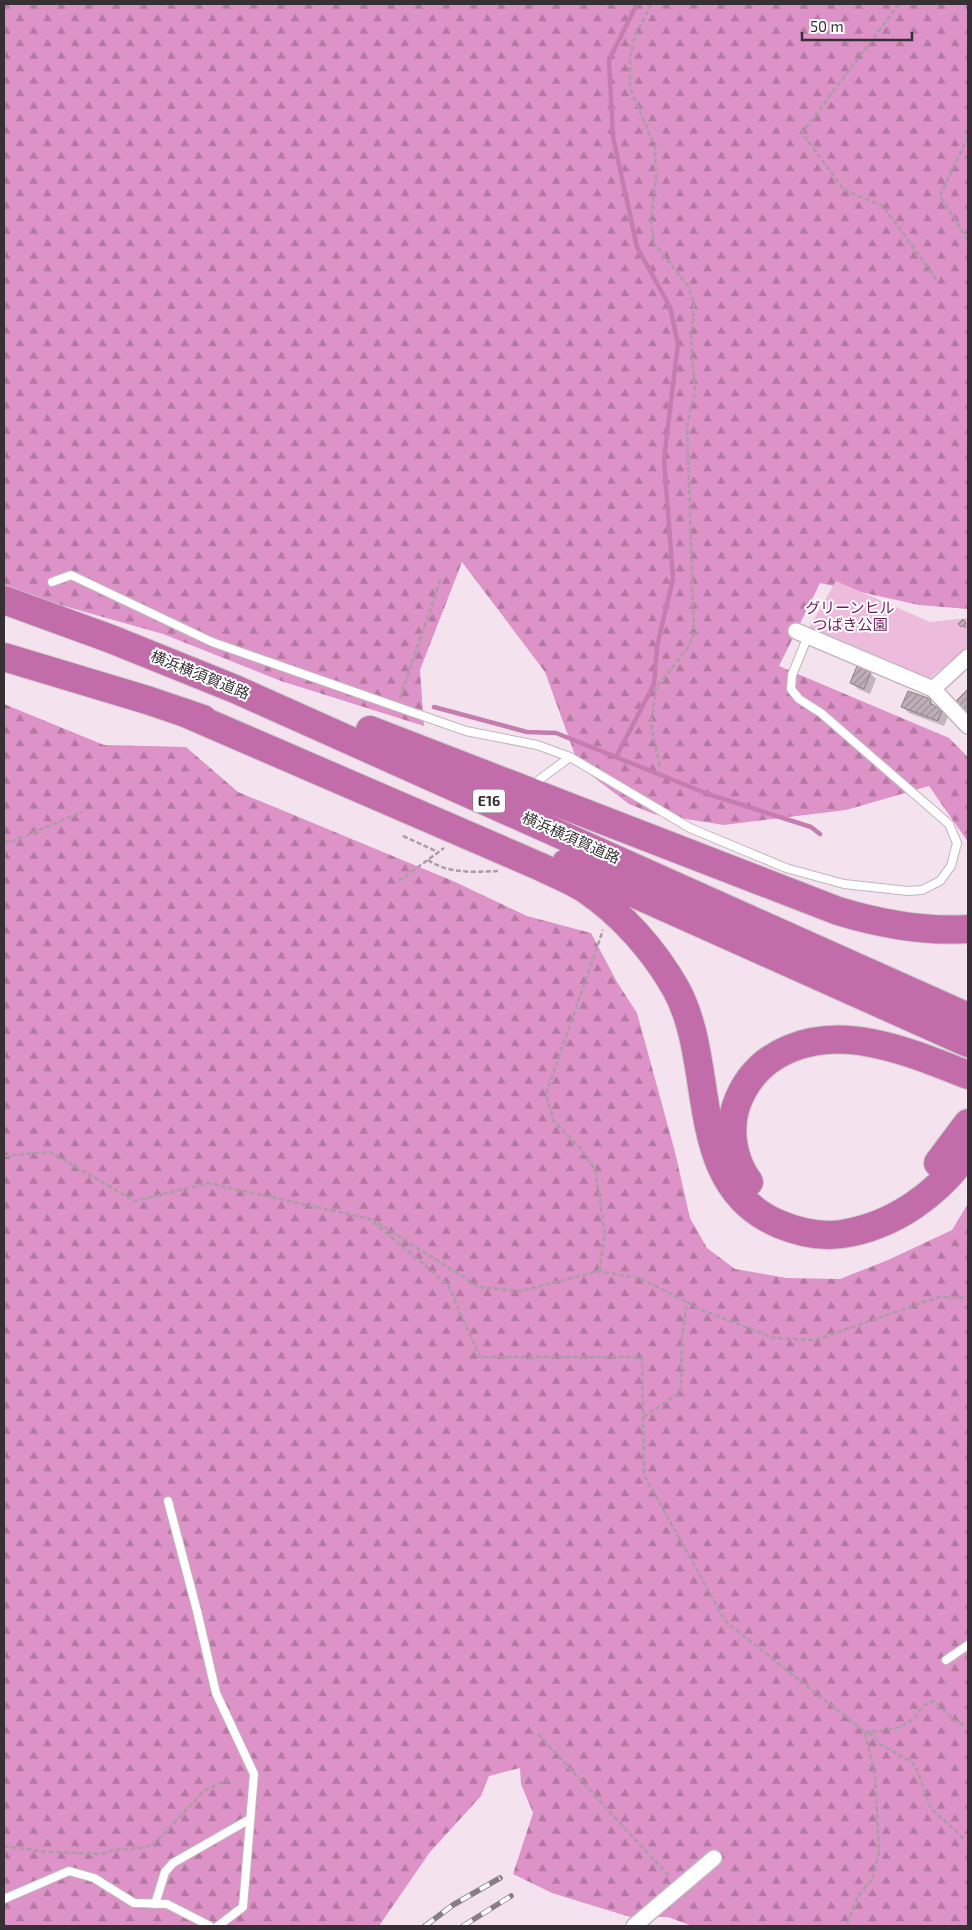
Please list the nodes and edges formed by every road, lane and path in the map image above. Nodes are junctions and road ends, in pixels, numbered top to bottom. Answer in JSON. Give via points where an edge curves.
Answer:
{"nodes":[{"id":1,"x":651,"y":4,"type":"edge"},
{"id":2,"x":899,"y":4,"type":"edge"},
{"id":3,"x":968,"y":137,"type":"edge"},
{"id":4,"x":968,"y":240,"type":"edge"},
{"id":5,"x":937,"y":280,"type":"dead end"},
{"id":6,"x":441,"y":578,"type":"dead end"},
{"id":7,"x":52,"y":582,"type":"dead end"},
{"id":8,"x":4,"y":600,"type":"edge"},
{"id":9,"x":802,"y":634,"type":"joint"},
{"id":10,"x":112,"y":639,"type":"junction"},
{"id":11,"x":4,"y":657,"type":"edge"},
{"id":12,"x":968,"y":657,"type":"edge"},
{"id":13,"x":934,"y":689,"type":"junction"},
{"id":14,"x":397,"y":707,"type":"junction"},
{"id":15,"x":185,"y":713,"type":"junction"},
{"id":16,"x":968,"y":726,"type":"edge"},
{"id":17,"x":570,"y":757,"type":"junction"},
{"id":18,"x":660,"y":766,"type":"dead end"},
{"id":19,"x":539,"y":780,"type":"dead end"},
{"id":20,"x":82,"y":812,"type":"dead end"},
{"id":21,"x":403,"y":836,"type":"dead end"},
{"id":22,"x":4,"y":842,"type":"edge"},
{"id":23,"x":445,"y":847,"type":"dead end"},
{"id":24,"x":438,"y":852,"type":"junction"},
{"id":25,"x":399,"y":881,"type":"dead end"},
{"id":26,"x":605,"y":927,"type":"dead end"},
{"id":27,"x":968,"y":929,"type":"edge"},
{"id":28,"x":968,"y":1017,"type":"edge"},
{"id":29,"x":968,"y":1043,"type":"edge"},
{"id":30,"x":968,"y":1075,"type":"edge"},
{"id":31,"x":968,"y":1123,"type":"edge"},
{"id":32,"x":968,"y":1152,"type":"edge"},
{"id":33,"x":4,"y":1156,"type":"edge"},
{"id":34,"x":370,"y":1219,"type":"junction"},
{"id":35,"x":599,"y":1271,"type":"junction"},
{"id":36,"x":968,"y":1298,"type":"edge"},
{"id":37,"x":687,"y":1302,"type":"junction"},
{"id":38,"x":643,"y":1417,"type":"junction"},
{"id":39,"x":168,"y":1501,"type":"dead end"},
{"id":40,"x":968,"y":1645,"type":"edge"},
{"id":41,"x":946,"y":1660,"type":"dead end"},
{"id":42,"x":968,"y":1726,"type":"edge"},
{"id":43,"x":865,"y":1732,"type":"junction"},
{"id":44,"x":869,"y":1732,"type":"junction"},
{"id":45,"x":538,"y":1734,"type":"dead end"},
{"id":46,"x":228,"y":1780,"type":"dead end"},
{"id":47,"x":250,"y":1819,"type":"junction"},
{"id":48,"x":964,"y":1839,"type":"dead end"},
{"id":49,"x":4,"y":1846,"type":"edge"},
{"id":50,"x":714,"y":1858,"type":"dead end"},
{"id":51,"x":680,"y":1887,"type":"junction"},
{"id":52,"x":4,"y":1899,"type":"edge"},
{"id":53,"x":155,"y":1904,"type":"junction"},
{"id":54,"x":210,"y":1926,"type":"edge"},
{"id":55,"x":218,"y":1926,"type":"edge"},
{"id":56,"x":634,"y":1926,"type":"edge"},
{"id":57,"x":846,"y":1926,"type":"edge"}],
"edges":[{"from":1,"to":18,"type":"path","via":[[635,36],[630,56],[630,88],[655,147],[656,179],[650,220],[654,243],[688,286],[694,304],[691,342],[695,393],[687,424],[694,635],[656,688],[651,724]]},
{"from":2,"to":5,"type":"path","via":[[802,133],[844,190],[883,206]]},
{"from":3,"to":4,"type":"path","via":[[940,196]]},
{"from":6,"to":14,"type":"path"},
{"from":7,"to":14,"type":"lane","via":[[71,574],[212,642]]},
{"from":8,"to":10,"type":"highway","name":"横浜横須賀道路","number":"E16"},
{"from":9,"to":13,"type":"street"},
{"from":9,"to":17,"type":"lane","via":[[791,689],[949,824],[958,843],[951,866],[940,881],[922,890],[908,891],[844,884],[786,868],[690,828]]},
{"from":10,"to":27,"type":"highway","via":[[399,740],[838,912],[912,929]]},
{"from":10,"to":28,"type":"highway","name":"横浜横須賀道路","number":"E16","via":[[340,735]]},
{"from":11,"to":15,"type":"highway","name":"横浜横須賀道路","number":"E16"},
{"from":12,"to":13,"type":"street"},
{"from":13,"to":16,"type":"street"},
{"from":14,"to":17,"type":"lane","via":[[466,731],[537,745]]},
{"from":15,"to":29,"type":"highway","name":"横浜横須賀道路","number":"E16","via":[[292,751],[502,836]]},
{"from":15,"to":32,"type":"highway","via":[[541,867],[600,901],[651,951],[677,991],[691,1028],[709,1127],[723,1173],[741,1199],[770,1220],[790,1229],[835,1235],[867,1228],[902,1214],[920,1201],[937,1188]]},
{"from":17,"to":19,"type":"lane"},
{"from":20,"to":22,"type":"path","via":[[12,842]]},
{"from":21,"to":24,"type":"path"},
{"from":23,"to":24,"type":"path"},
{"from":24,"to":25,"type":"path"},
{"from":26,"to":35,"type":"path","via":[[546,1094],[553,1120],[595,1169],[605,1234]]},
{"from":30,"to":31,"type":"highway","via":[[871,1043],[838,1040],[805,1044],[777,1054],[751,1077],[738,1100],[732,1127],[740,1168],[764,1197],[786,1210],[805,1216],[842,1218],[886,1204],[917,1183],[946,1154]]},
{"from":33,"to":34,"type":"path","via":[[50,1152],[136,1201],[208,1183]]},
{"from":34,"to":35,"type":"path","via":[[479,1287],[521,1292]]},
{"from":34,"to":38,"type":"path","via":[[448,1285],[480,1357],[642,1356]]},
{"from":35,"to":37,"type":"path","via":[[642,1279]]},
{"from":36,"to":37,"type":"path","via":[[939,1297],[815,1340],[774,1338]]},
{"from":37,"to":38,"type":"path","via":[[680,1392]]},
{"from":38,"to":43,"type":"path","via":[[644,1475],[726,1622]]},
{"from":39,"to":47,"type":"lane","via":[[216,1693],[254,1774]]},
{"from":40,"to":41,"type":"lane"},
{"from":42,"to":44,"type":"path","via":[[956,1722],[934,1701],[924,1704],[905,1725]]},
{"from":43,"to":44,"type":"path"},
{"from":43,"to":57,"type":"path","via":[[875,1775],[879,1852],[872,1879],[858,1896]]},
{"from":44,"to":48,"type":"path","via":[[880,1744],[912,1762],[931,1808]]},
{"from":45,"to":51,"type":"path"},
{"from":46,"to":49,"type":"path","via":[[205,1790],[155,1843],[143,1848],[101,1854]]},
{"from":47,"to":53,"type":"lane","via":[[173,1863],[165,1872]]},
{"from":47,"to":55,"type":"lane","via":[[243,1907]]},
{"from":50,"to":51,"type":"street"},
{"from":51,"to":56,"type":"street"},
{"from":52,"to":53,"type":"lane","via":[[69,1871],[94,1878],[134,1904]]},
{"from":53,"to":54,"type":"lane","via":[[168,1904]]}]}
